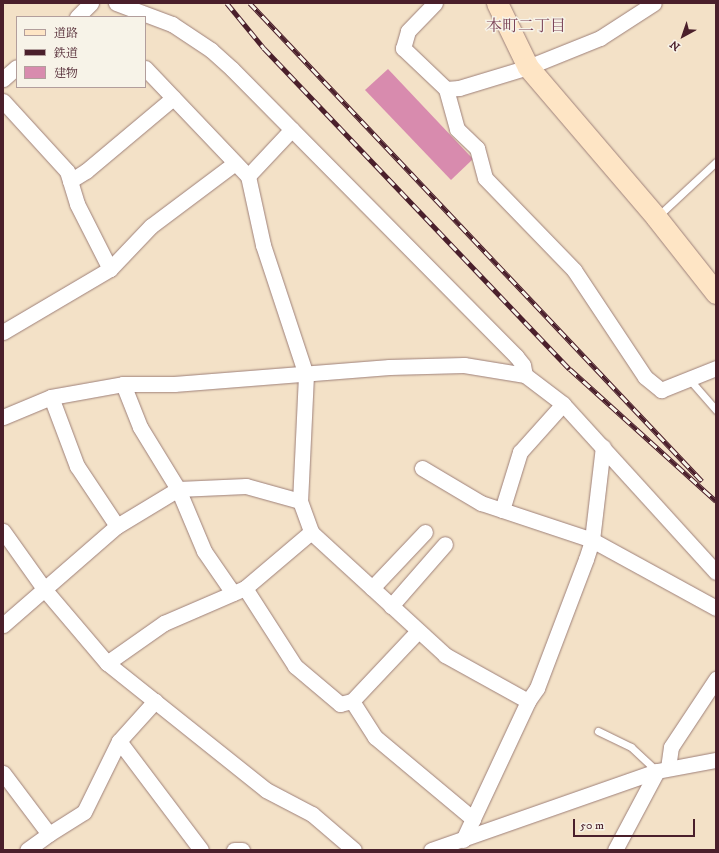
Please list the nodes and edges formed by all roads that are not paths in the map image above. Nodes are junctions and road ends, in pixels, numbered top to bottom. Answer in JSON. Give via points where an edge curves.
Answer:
{"nodes":[{"id":1,"x":116,"y":3,"type":"edge"},
{"id":2,"x":435,"y":3,"type":"edge"},
{"id":3,"x":497,"y":3,"type":"edge"},
{"id":4,"x":654,"y":3,"type":"edge"},
{"id":5,"x":528,"y":67,"type":"junction"},
{"id":6,"x":16,"y":68,"type":"edge"},
{"id":7,"x":146,"y":69,"type":"edge"},
{"id":8,"x":3,"y":79,"type":"edge"},
{"id":9,"x":446,"y":90,"type":"junction"},
{"id":10,"x":173,"y":98,"type":"junction"},
{"id":11,"x":3,"y":101,"type":"edge"},
{"id":12,"x":292,"y":129,"type":"junction"},
{"id":13,"x":716,"y":162,"type":"edge"},
{"id":14,"x":235,"y":163,"type":"junction"},
{"id":15,"x":248,"y":176,"type":"junction"},
{"id":16,"x":70,"y":181,"type":"junction"},
{"id":17,"x":656,"y":217,"type":"junction"},
{"id":18,"x":110,"y":269,"type":"junction"},
{"id":19,"x":716,"y":293,"type":"edge"},
{"id":20,"x":3,"y":332,"type":"edge"},
{"id":21,"x":716,"y":368,"type":"edge"},
{"id":22,"x":306,"y":375,"type":"junction"},
{"id":23,"x":525,"y":375,"type":"junction"},
{"id":24,"x":689,"y":379,"type":"junction"},
{"id":25,"x":123,"y":384,"type":"junction"},
{"id":26,"x":51,"y":397,"type":"junction"},
{"id":27,"x":563,"y":404,"type":"junction"},
{"id":28,"x":716,"y":410,"type":"edge"},
{"id":29,"x":3,"y":417,"type":"edge"},
{"id":30,"x":603,"y":448,"type":"junction"},
{"id":31,"x":422,"y":468,"type":"dead end"},
{"id":32,"x":178,"y":489,"type":"junction"},
{"id":33,"x":300,"y":501,"type":"junction"},
{"id":34,"x":502,"y":510,"type":"junction"},
{"id":35,"x":117,"y":526,"type":"junction"},
{"id":36,"x":3,"y":531,"type":"edge"},
{"id":37,"x":311,"y":532,"type":"junction"},
{"id":38,"x":425,"y":532,"type":"dead end"},
{"id":39,"x":592,"y":540,"type":"junction"},
{"id":40,"x":445,"y":544,"type":"dead end"},
{"id":41,"x":716,"y":572,"type":"edge"},
{"id":42,"x":372,"y":588,"type":"junction"},
{"id":43,"x":45,"y":590,"type":"junction"},
{"id":44,"x":239,"y":590,"type":"junction"},
{"id":45,"x":391,"y":606,"type":"junction"},
{"id":46,"x":716,"y":608,"type":"edge"},
{"id":47,"x":3,"y":625,"type":"edge"},
{"id":48,"x":418,"y":631,"type":"junction"},
{"id":49,"x":107,"y":662,"type":"junction"},
{"id":50,"x":716,"y":679,"type":"edge"},
{"id":51,"x":155,"y":701,"type":"junction"},
{"id":52,"x":352,"y":701,"type":"junction"},
{"id":53,"x":528,"y":701,"type":"junction"},
{"id":54,"x":598,"y":731,"type":"dead end"},
{"id":55,"x":120,"y":741,"type":"junction"},
{"id":56,"x":716,"y":760,"type":"edge"},
{"id":57,"x":663,"y":770,"type":"junction"},
{"id":58,"x":3,"y":773,"type":"edge"},
{"id":59,"x":473,"y":819,"type":"junction"},
{"id":60,"x":49,"y":834,"type":"junction"},
{"id":61,"x":463,"y":840,"type":"junction"},
{"id":62,"x":437,"y":849,"type":"edge"},
{"id":63,"x":27,"y":850,"type":"edge"},
{"id":64,"x":201,"y":850,"type":"edge"},
{"id":65,"x":234,"y":850,"type":"edge"},
{"id":66,"x":242,"y":850,"type":"edge"},
{"id":67,"x":354,"y":850,"type":"edge"},
{"id":68,"x":615,"y":850,"type":"edge"}],
"edges":[{"from":1,"to":12,"type":"street","via":[[172,24],[200,43],[232,69]]},
{"from":2,"to":9,"type":"street","via":[[408,31],[403,48]]},
{"from":3,"to":5,"type":"street"},
{"from":4,"to":5,"type":"street","via":[[600,38]]},
{"from":5,"to":9,"type":"street"},
{"from":5,"to":17,"type":"street"},
{"from":6,"to":8,"type":"street"},
{"from":7,"to":10,"type":"street"},
{"from":9,"to":24,"type":"street","via":[[457,129],[477,148],[485,178],[574,270],[645,377],[661,390]]},
{"from":10,"to":14,"type":"street"},
{"from":10,"to":16,"type":"street","via":[[86,171]]},
{"from":11,"to":16,"type":"street","via":[[67,171]]},
{"from":12,"to":15,"type":"street"},
{"from":12,"to":23,"type":"street","via":[[516,356],[523,365]]},
{"from":13,"to":17,"type":"lane"},
{"from":14,"to":15,"type":"street"},
{"from":14,"to":18,"type":"street","via":[[151,226]]},
{"from":15,"to":22,"type":"street","via":[[263,245]]},
{"from":16,"to":18,"type":"street","via":[[78,204]]},
{"from":17,"to":19,"type":"street"},
{"from":18,"to":20,"type":"street"},
{"from":21,"to":24,"type":"street"},
{"from":22,"to":23,"type":"street","via":[[389,367],[464,365]]},
{"from":22,"to":25,"type":"street","via":[[174,384]]},
{"from":22,"to":33,"type":"street"},
{"from":23,"to":27,"type":"street"},
{"from":24,"to":28,"type":"lane"},
{"from":25,"to":26,"type":"street"},
{"from":25,"to":32,"type":"street","via":[[140,427]]},
{"from":26,"to":29,"type":"street"},
{"from":26,"to":35,"type":"street","via":[[77,466]]},
{"from":27,"to":30,"type":"street"},
{"from":27,"to":34,"type":"street","via":[[520,452]]},
{"from":30,"to":39,"type":"street"},
{"from":30,"to":41,"type":"street"},
{"from":31,"to":34,"type":"street","via":[[481,503]]},
{"from":32,"to":33,"type":"street","via":[[246,486]]},
{"from":32,"to":35,"type":"street"},
{"from":32,"to":44,"type":"street","via":[[204,551]]},
{"from":33,"to":37,"type":"street"},
{"from":34,"to":39,"type":"street"},
{"from":35,"to":43,"type":"street"},
{"from":36,"to":43,"type":"street"},
{"from":37,"to":42,"type":"street"},
{"from":37,"to":44,"type":"street"},
{"from":38,"to":42,"type":"street"},
{"from":39,"to":46,"type":"street"},
{"from":39,"to":53,"type":"street","via":[[538,688]]},
{"from":40,"to":45,"type":"street"},
{"from":42,"to":45,"type":"street"},
{"from":43,"to":47,"type":"street"},
{"from":43,"to":49,"type":"street"},
{"from":44,"to":49,"type":"street","via":[[164,623]]},
{"from":44,"to":52,"type":"street","via":[[295,666],[340,704]]},
{"from":45,"to":48,"type":"street"},
{"from":48,"to":52,"type":"street"},
{"from":48,"to":53,"type":"street","via":[[445,655]]},
{"from":49,"to":51,"type":"street"},
{"from":50,"to":57,"type":"street","via":[[671,747]]},
{"from":51,"to":55,"type":"street"},
{"from":51,"to":67,"type":"street","via":[[266,790],[312,814]]},
{"from":52,"to":59,"type":"street","via":[[375,738]]},
{"from":53,"to":59,"type":"street"},
{"from":54,"to":57,"type":"lane","via":[[631,747]]},
{"from":55,"to":60,"type":"street","via":[[84,812]]},
{"from":55,"to":64,"type":"street"},
{"from":56,"to":57,"type":"street"},
{"from":57,"to":61,"type":"street"},
{"from":57,"to":68,"type":"street"},
{"from":58,"to":60,"type":"street"},
{"from":59,"to":61,"type":"street"},
{"from":60,"to":63,"type":"street"},
{"from":61,"to":62,"type":"street"},
{"from":65,"to":66,"type":"street"}]}
